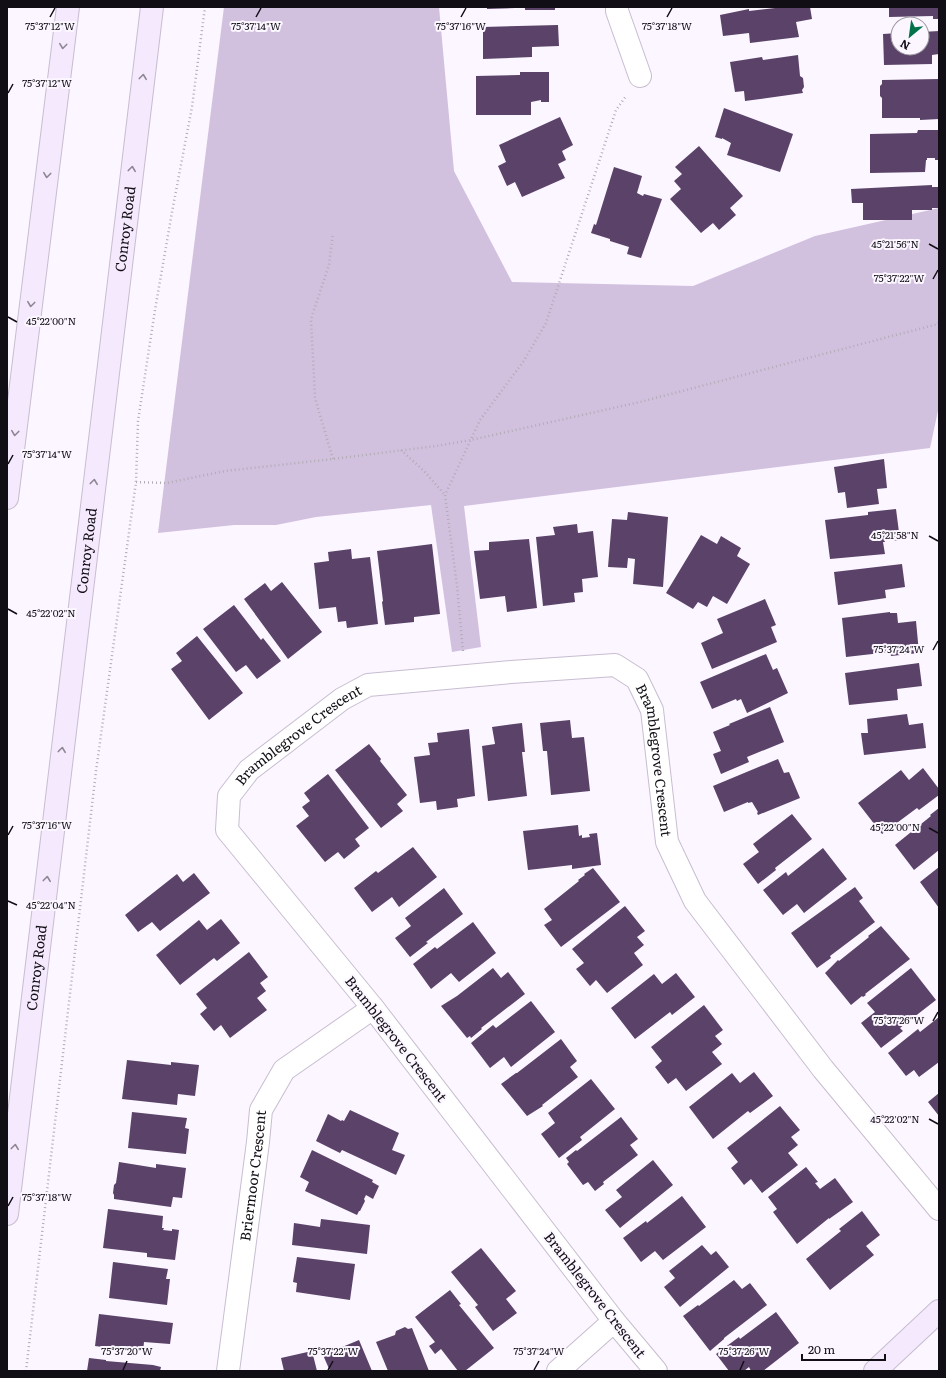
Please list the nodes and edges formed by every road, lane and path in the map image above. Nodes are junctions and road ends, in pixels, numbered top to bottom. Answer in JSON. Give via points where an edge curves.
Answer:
{"nodes":[{"id":1,"x":68,"y":7,"type":"edge"},
{"id":2,"x":152,"y":7,"type":"edge"},
{"id":3,"x":205,"y":7,"type":"edge"},
{"id":4,"x":617,"y":7,"type":"edge"},
{"id":5,"x":640,"y":76,"type":"joint"},
{"id":6,"x":334,"y":233,"type":"dead end"},
{"id":7,"x":939,"y":319,"type":"edge"},
{"id":8,"x":471,"y":440,"type":"junction"},
{"id":9,"x":401,"y":450,"type":"junction"},
{"id":10,"x":333,"y":459,"type":"junction"},
{"id":11,"x":136,"y":482,"type":"junction"},
{"id":12,"x":445,"y":495,"type":"junction"},
{"id":13,"x":7,"y":498,"type":"edge"},
{"id":14,"x":465,"y":676,"type":"junction"},
{"id":15,"x":373,"y":1008,"type":"junction"},
{"id":16,"x":939,"y":1209,"type":"edge"},
{"id":17,"x":7,"y":1214,"type":"edge"},
{"id":18,"x":939,"y":1311,"type":"edge"},
{"id":19,"x":614,"y":1321,"type":"junction"},
{"id":20,"x":26,"y":1371,"type":"edge"},
{"id":21,"x":228,"y":1371,"type":"edge"},
{"id":22,"x":558,"y":1371,"type":"edge"},
{"id":23,"x":656,"y":1371,"type":"edge"},
{"id":24,"x":875,"y":1371,"type":"edge"}],
"edges":[{"from":1,"to":13,"type":"main road","one_way":true},
{"from":17,"to":2,"type":"main road","name":"Conroy Road","one_way":true},
{"from":3,"to":11,"type":"path","via":[[192,107],[162,265],[138,421]]},
{"from":4,"to":5,"type":"street"},
{"from":5,"to":8,"type":"path","via":[[616,110],[546,323],[523,362],[480,420]]},
{"from":6,"to":10,"type":"path","via":[[329,265],[311,319],[315,398]]},
{"from":7,"to":8,"type":"path","via":[[938,324],[640,402]]},
{"from":8,"to":9,"type":"path"},
{"from":8,"to":12,"type":"path"},
{"from":9,"to":10,"type":"path"},
{"from":9,"to":12,"type":"path"},
{"from":10,"to":11,"type":"path","via":[[225,471],[167,483]]},
{"from":11,"to":20,"type":"path","via":[[96,778]]},
{"from":12,"to":14,"type":"path"},
{"from":14,"to":15,"type":"street","name":"Bramblegrove Crescent","via":[[368,685],[342,699],[249,770],[229,796],[227,830]]},
{"from":14,"to":16,"type":"street","name":"Bramblegrove Crescent","via":[[615,665],[637,679],[652,710],[667,842],[695,901],[823,1069]]},
{"from":15,"to":19,"type":"street","name":"Bramblegrove Crescent"},
{"from":15,"to":21,"type":"street","name":"Briermoor Crescent","via":[[284,1070],[261,1110]]},
{"from":18,"to":24,"type":"main road"},
{"from":19,"to":22,"type":"street"},
{"from":19,"to":23,"type":"street","name":"Bramblegrove Crescent"}]}
